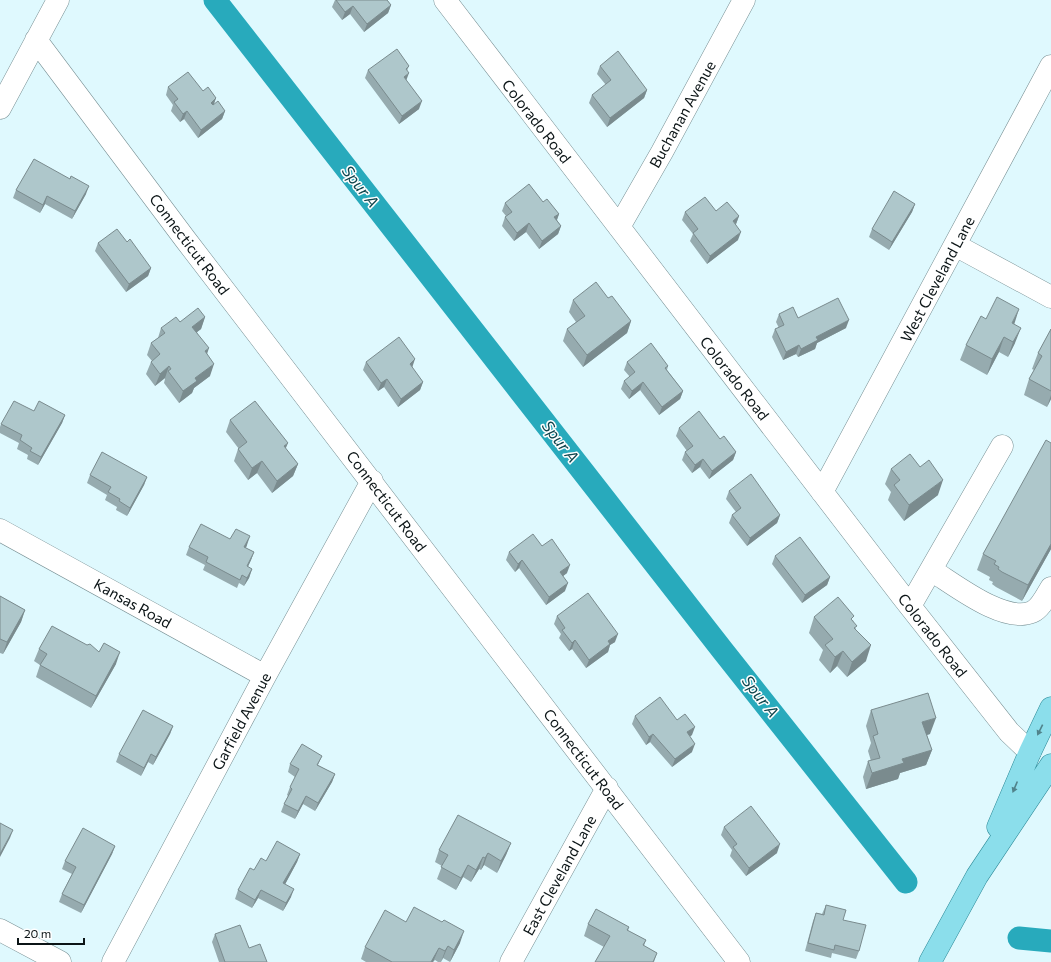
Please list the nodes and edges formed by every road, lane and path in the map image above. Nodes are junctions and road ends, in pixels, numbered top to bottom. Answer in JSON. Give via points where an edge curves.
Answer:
{"nodes":[{"id":1,"x":58,"y":0,"type":"edge"},
{"id":2,"x":445,"y":0,"type":"edge"},
{"id":3,"x":744,"y":0,"type":"edge"},
{"id":4,"x":36,"y":40,"type":"junction"},
{"id":5,"x":1051,"y":66,"type":"edge"},
{"id":6,"x":0,"y":108,"type":"edge"},
{"id":7,"x":619,"y":227,"type":"junction"},
{"id":8,"x":955,"y":246,"type":"junction"},
{"id":9,"x":1051,"y":297,"type":"edge"},
{"id":10,"x":1002,"y":446,"type":"dead end"},
{"id":11,"x":372,"y":481,"type":"junction"},
{"id":12,"x":822,"y":492,"type":"junction"},
{"id":13,"x":0,"y":530,"type":"edge"},
{"id":14,"x":931,"y":570,"type":"junction"},
{"id":15,"x":1051,"y":588,"type":"edge"},
{"id":16,"x":910,"y":606,"type":"junction"},
{"id":17,"x":266,"y":676,"type":"junction"},
{"id":18,"x":1051,"y":708,"type":"edge"},
{"id":19,"x":1030,"y":752,"type":"junction"},
{"id":20,"x":1051,"y":758,"type":"edge"},
{"id":21,"x":1051,"y":765,"type":"edge"},
{"id":22,"x":607,"y":788,"type":"junction"},
{"id":23,"x":977,"y":876,"type":"junction"},
{"id":24,"x":0,"y":930,"type":"edge"},
{"id":25,"x":60,"y":962,"type":"edge"},
{"id":26,"x":113,"y":962,"type":"edge"},
{"id":27,"x":511,"y":962,"type":"edge"},
{"id":28,"x":739,"y":962,"type":"edge"},
{"id":29,"x":930,"y":962,"type":"edge"}],
"edges":[{"from":1,"to":4,"type":"street"},
{"from":2,"to":7,"type":"street","name":"Colorado Road"},
{"from":3,"to":7,"type":"street","name":"Buchanan Avenue"},
{"from":4,"to":6,"type":"street"},
{"from":4,"to":11,"type":"street","name":"Connecticut Road","via":[[185,239]]},
{"from":5,"to":8,"type":"street","name":"West Cleveland Lane"},
{"from":7,"to":12,"type":"street","name":"Colorado Road"},
{"from":8,"to":9,"type":"street"},
{"from":8,"to":12,"type":"street","name":"West Cleveland Lane"},
{"from":10,"to":14,"type":"street"},
{"from":11,"to":17,"type":"street","name":"Garfield Avenue"},
{"from":11,"to":22,"type":"street","name":"Connecticut Road"},
{"from":12,"to":16,"type":"street","name":"Colorado Road"},
{"from":13,"to":17,"type":"street","name":"Kansas Road"},
{"from":14,"to":15,"type":"street","via":[[994,608],[1017,614],[1032,612],[1044,601]]},
{"from":14,"to":16,"type":"street"},
{"from":16,"to":19,"type":"street","name":"Colorado Road","via":[[1009,732]]},
{"from":17,"to":26,"type":"street","name":"Garfield Avenue"},
{"from":18,"to":19,"type":"main road","one_way":true},
{"from":19,"to":20,"type":"main road"},
{"from":19,"to":23,"type":"main road","one_way":true},
{"from":21,"to":23,"type":"main road"},
{"from":22,"to":27,"type":"street","name":"East Cleveland Lane"},
{"from":22,"to":28,"type":"street","name":"Connecticut Road"},
{"from":23,"to":29,"type":"main road"},
{"from":24,"to":25,"type":"street"}]}
